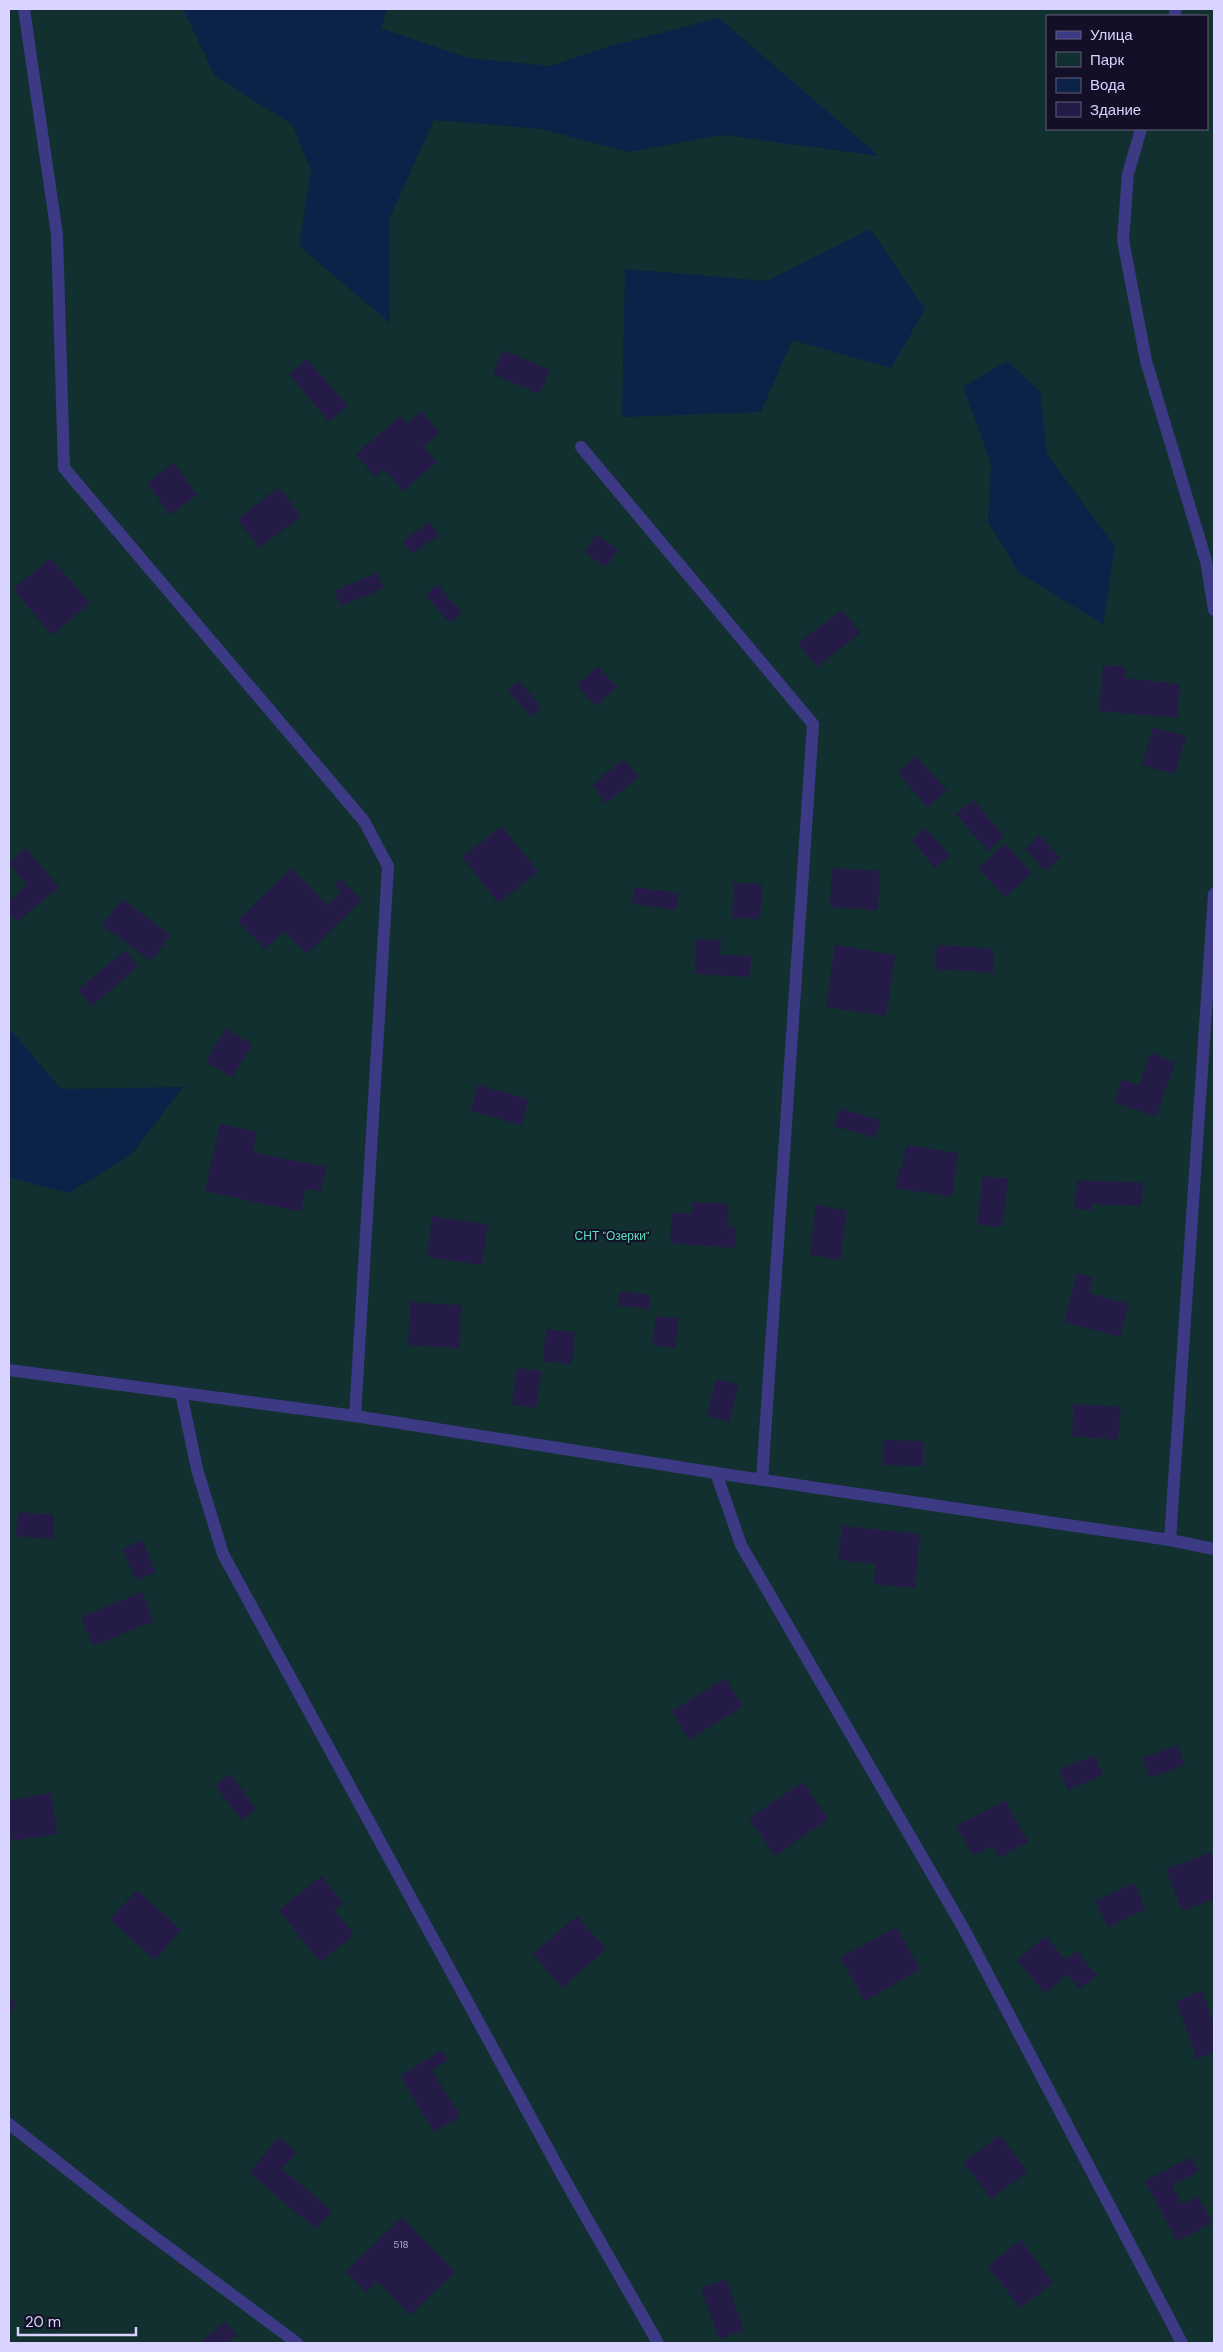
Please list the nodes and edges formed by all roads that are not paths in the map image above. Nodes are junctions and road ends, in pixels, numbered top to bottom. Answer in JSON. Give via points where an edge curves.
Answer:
{"nodes":[{"id":1,"x":24,"y":9,"type":"edge"},
{"id":2,"x":1141,"y":130,"type":"edge"},
{"id":3,"x":581,"y":447,"type":"dead end"},
{"id":4,"x":1214,"y":610,"type":"edge"},
{"id":5,"x":1214,"y":894,"type":"edge"},
{"id":6,"x":9,"y":1370,"type":"edge"},
{"id":7,"x":181,"y":1393,"type":"junction"},
{"id":8,"x":355,"y":1416,"type":"junction"},
{"id":9,"x":716,"y":1473,"type":"junction"},
{"id":10,"x":762,"y":1480,"type":"junction"},
{"id":11,"x":1170,"y":1540,"type":"junction"},
{"id":12,"x":1214,"y":1549,"type":"edge"},
{"id":13,"x":9,"y":2124,"type":"edge"},
{"id":14,"x":297,"y":2343,"type":"edge"},
{"id":15,"x":658,"y":2343,"type":"edge"},
{"id":16,"x":1182,"y":2343,"type":"edge"}],
"edges":[{"from":1,"to":8,"type":"street","via":[[57,235],[64,468],[364,821],[388,866]]},
{"from":2,"to":4,"type":"street","via":[[1128,174],[1123,240],[1146,361],[1206,561]]},
{"from":3,"to":10,"type":"street","via":[[813,724]]},
{"from":5,"to":11,"type":"street"},
{"from":6,"to":7,"type":"street"},
{"from":7,"to":8,"type":"street"},
{"from":7,"to":15,"type":"street","via":[[197,1469],[223,1554],[566,2182]]},
{"from":8,"to":9,"type":"street"},
{"from":9,"to":10,"type":"street"},
{"from":9,"to":16,"type":"street","via":[[742,1545],[964,1928]]},
{"from":10,"to":11,"type":"street"},
{"from":11,"to":12,"type":"street"},
{"from":13,"to":14,"type":"street"}]}
